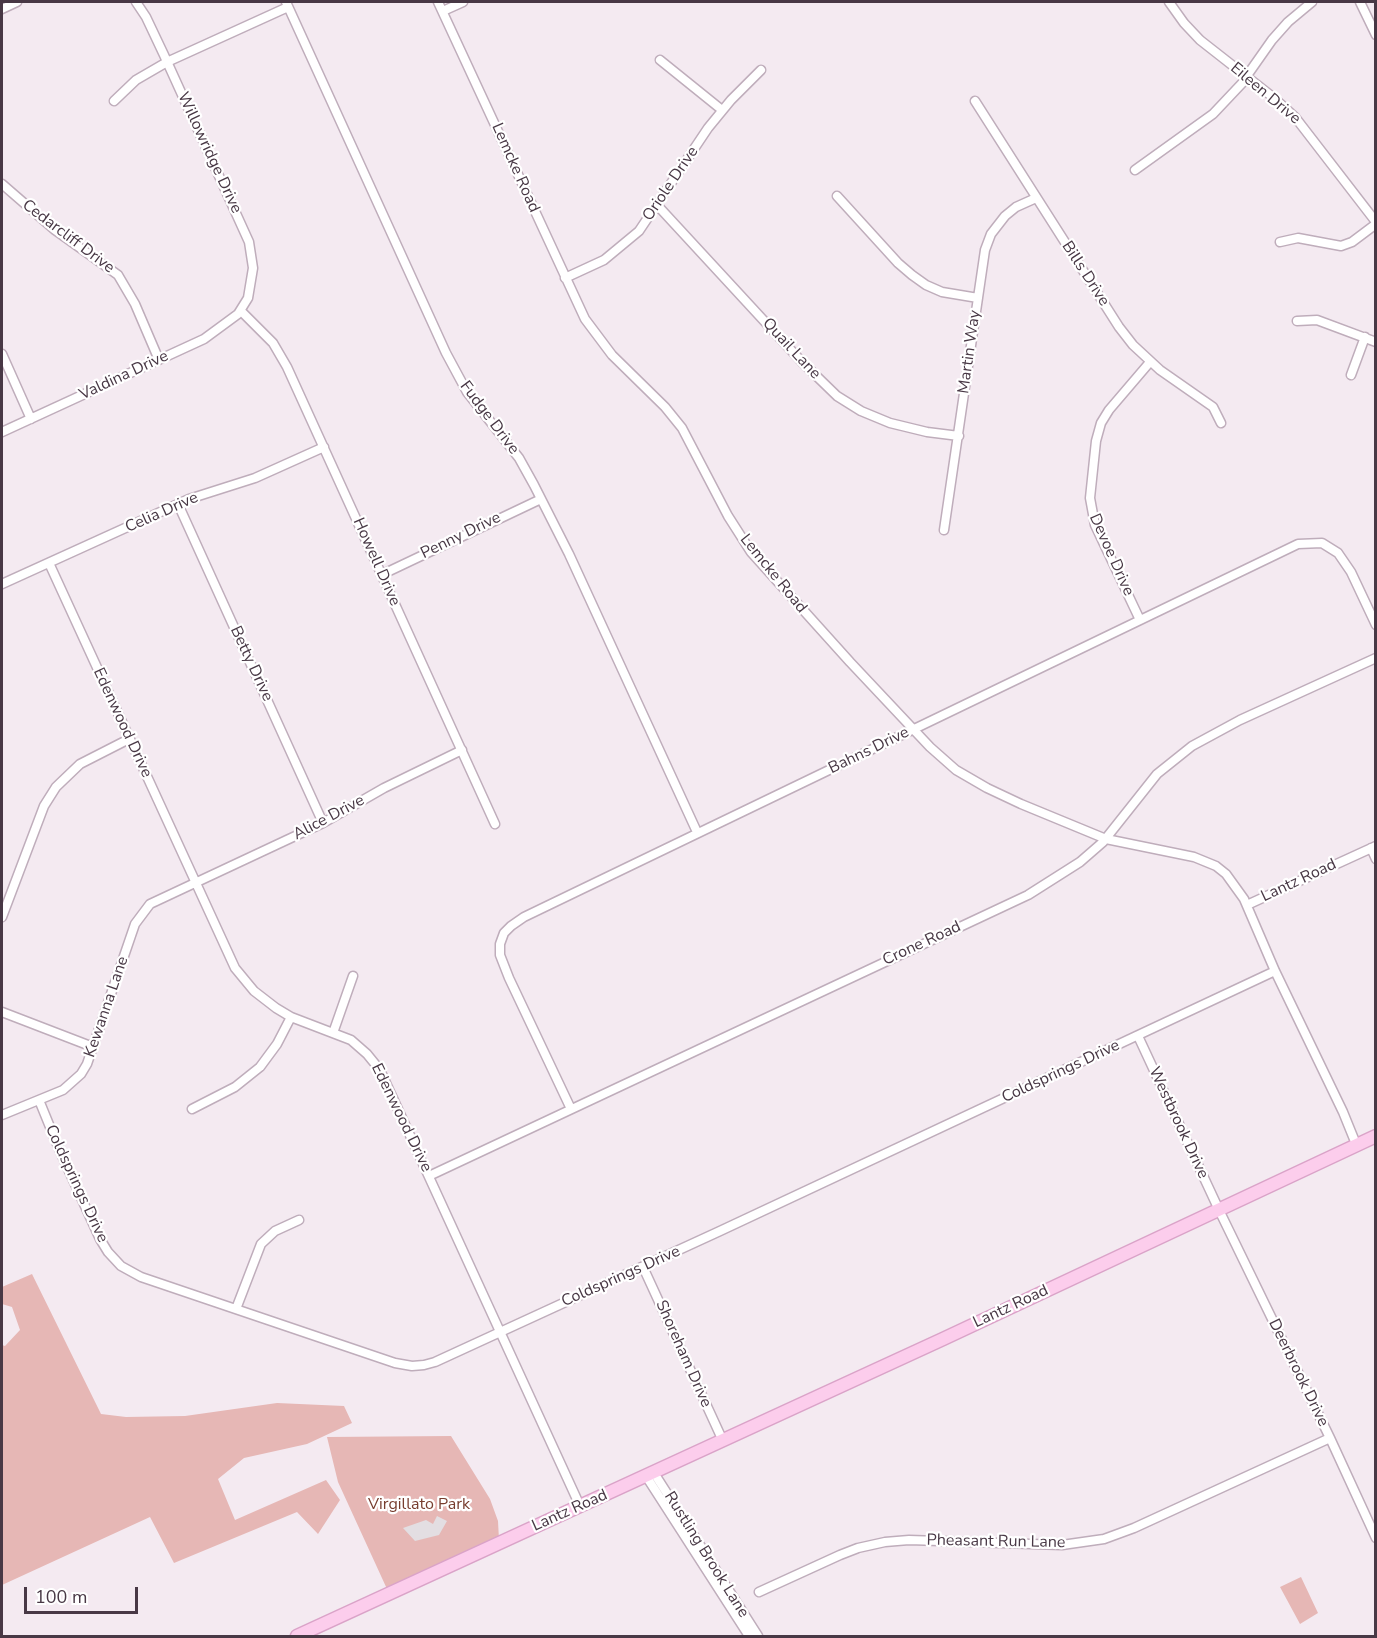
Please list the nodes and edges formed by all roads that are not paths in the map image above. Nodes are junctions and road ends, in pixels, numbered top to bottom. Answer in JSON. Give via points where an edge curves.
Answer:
{"nodes":[{"id":1,"x":17,"y":2,"type":"edge"},
{"id":2,"x":136,"y":2,"type":"edge"},
{"id":3,"x":438,"y":2,"type":"edge"},
{"id":4,"x":463,"y":2,"type":"edge"},
{"id":5,"x":1169,"y":2,"type":"edge"},
{"id":6,"x":1312,"y":2,"type":"edge"},
{"id":7,"x":1360,"y":2,"type":"edge"},
{"id":8,"x":287,"y":4,"type":"edge"},
{"id":9,"x":2,"y":9,"type":"edge"},
{"id":10,"x":443,"y":11,"type":"junction"},
{"id":11,"x":1376,"y":35,"type":"edge"},
{"id":12,"x":660,"y":60,"type":"dead end"},
{"id":13,"x":167,"y":62,"type":"junction"},
{"id":14,"x":761,"y":70,"type":"dead end"},
{"id":15,"x":1246,"y":77,"type":"junction"},
{"id":16,"x":114,"y":101,"type":"dead end"},
{"id":17,"x":975,"y":101,"type":"dead end"},
{"id":18,"x":722,"y":110,"type":"junction"},
{"id":19,"x":1135,"y":170,"type":"dead end"},
{"id":20,"x":2,"y":184,"type":"edge"},
{"id":21,"x":837,"y":196,"type":"dead end"},
{"id":22,"x":1036,"y":198,"type":"junction"},
{"id":23,"x":658,"y":206,"type":"junction"},
{"id":24,"x":1376,"y":223,"type":"edge"},
{"id":25,"x":1280,"y":242,"type":"dead end"},
{"id":26,"x":565,"y":278,"type":"junction"},
{"id":27,"x":978,"y":298,"type":"junction"},
{"id":28,"x":241,"y":311,"type":"junction"},
{"id":29,"x":1297,"y":321,"type":"dead end"},
{"id":30,"x":1365,"y":337,"type":"junction"},
{"id":31,"x":1376,"y":342,"type":"edge"},
{"id":32,"x":2,"y":354,"type":"edge"},
{"id":33,"x":159,"y":360,"type":"junction"},
{"id":34,"x":1150,"y":362,"type":"junction"},
{"id":35,"x":1351,"y":375,"type":"dead end"},
{"id":36,"x":31,"y":418,"type":"junction"},
{"id":37,"x":1221,"y":423,"type":"dead end"},
{"id":38,"x":2,"y":432,"type":"edge"},
{"id":39,"x":959,"y":436,"type":"junction"},
{"id":40,"x":324,"y":447,"type":"junction"},
{"id":41,"x":541,"y":499,"type":"junction"},
{"id":42,"x":178,"y":504,"type":"junction"},
{"id":43,"x":944,"y":530,"type":"dead end"},
{"id":44,"x":49,"y":563,"type":"junction"},
{"id":45,"x":381,"y":575,"type":"junction"},
{"id":46,"x":2,"y":584,"type":"edge"},
{"id":47,"x":1140,"y":620,"type":"junction"},
{"id":48,"x":1376,"y":625,"type":"edge"},
{"id":49,"x":1376,"y":658,"type":"edge"},
{"id":50,"x":914,"y":729,"type":"junction"},
{"id":51,"x":129,"y":739,"type":"junction"},
{"id":52,"x":462,"y":750,"type":"junction"},
{"id":53,"x":323,"y":824,"type":"junction"},
{"id":54,"x":495,"y":824,"type":"dead end"},
{"id":55,"x":697,"y":832,"type":"junction"},
{"id":56,"x":1106,"y":839,"type":"junction"},
{"id":57,"x":1373,"y":847,"type":"edge"},
{"id":58,"x":1376,"y":859,"type":"edge"},
{"id":59,"x":195,"y":883,"type":"junction"},
{"id":60,"x":1247,"y":905,"type":"junction"},
{"id":61,"x":2,"y":917,"type":"edge"},
{"id":62,"x":1275,"y":971,"type":"junction"},
{"id":63,"x":353,"y":976,"type":"dead end"},
{"id":64,"x":2,"y":1012,"type":"edge"},
{"id":65,"x":291,"y":1017,"type":"junction"},
{"id":66,"x":333,"y":1033,"type":"junction"},
{"id":67,"x":1138,"y":1036,"type":"junction"},
{"id":68,"x":93,"y":1047,"type":"junction"},
{"id":69,"x":39,"y":1100,"type":"junction"},
{"id":70,"x":192,"y":1109,"type":"dead end"},
{"id":71,"x":571,"y":1109,"type":"junction"},
{"id":72,"x":2,"y":1115,"type":"edge"},
{"id":73,"x":1376,"y":1136,"type":"edge"},
{"id":74,"x":1356,"y":1144,"type":"junction"},
{"id":75,"x":429,"y":1176,"type":"junction"},
{"id":76,"x":1219,"y":1210,"type":"junction"},
{"id":77,"x":299,"y":1220,"type":"dead end"},
{"id":78,"x":643,"y":1267,"type":"junction"},
{"id":79,"x":236,"y":1309,"type":"junction"},
{"id":80,"x":500,"y":1332,"type":"junction"},
{"id":81,"x":1330,"y":1438,"type":"junction"},
{"id":82,"x":723,"y":1441,"type":"junction"},
{"id":83,"x":650,"y":1474,"type":"junction"},
{"id":84,"x":580,"y":1506,"type":"junction"},
{"id":85,"x":1376,"y":1538,"type":"edge"},
{"id":86,"x":759,"y":1592,"type":"dead end"},
{"id":87,"x":297,"y":1636,"type":"edge"},
{"id":88,"x":749,"y":1636,"type":"edge"},
{"id":89,"x":758,"y":1636,"type":"edge"}],
"edges":[{"from":1,"to":9,"type":"street"},
{"from":2,"to":13,"type":"street","name":"Willowridge Drive"},
{"from":3,"to":10,"type":"street","name":"Lemcke Road"},
{"from":4,"to":10,"type":"street"},
{"from":5,"to":15,"type":"street","name":"Eileen Drive","via":[[1193,34]]},
{"from":6,"to":15,"type":"street","via":[[1280,31]]},
{"from":7,"to":11,"type":"street"},
{"from":8,"to":13,"type":"street"},
{"from":8,"to":41,"type":"street","name":"Fudge Drive","via":[[460,381],[519,458]]},
{"from":10,"to":26,"type":"street","name":"Lemcke Road"},
{"from":12,"to":18,"type":"street"},
{"from":13,"to":16,"type":"street","via":[[136,80]]},
{"from":13,"to":28,"type":"street","name":"Willowridge Drive","via":[[249,242],[253,276]]},
{"from":14,"to":18,"type":"street","name":"Oriole Drive"},
{"from":15,"to":19,"type":"street","via":[[1212,114]]},
{"from":15,"to":24,"type":"street","name":"Eileen Drive","via":[[1295,117]]},
{"from":17,"to":22,"type":"street","name":"Bills Drive"},
{"from":18,"to":23,"type":"street","name":"Oriole Drive"},
{"from":20,"to":33,"type":"street","name":"Cedarcliff Drive","via":[[55,230],[118,275]]},
{"from":21,"to":27,"type":"street","via":[[912,275],[942,292]]},
{"from":22,"to":27,"type":"street","name":"Martin Way","via":[[1010,211],[991,234]]},
{"from":22,"to":34,"type":"street","name":"Bills Drive","via":[[1119,327]]},
{"from":23,"to":26,"type":"street","name":"Oriole Drive","via":[[619,250]]},
{"from":23,"to":39,"type":"street","name":"Quail Lane","via":[[837,396],[890,423]]},
{"from":24,"to":25,"type":"street","via":[[1341,246],[1298,238]]},
{"from":26,"to":50,"type":"street","name":"Lemcke Road","via":[[585,319],[605,347],[682,428],[728,516],[752,552]]},
{"from":27,"to":39,"type":"street","name":"Martin Way"},
{"from":28,"to":33,"type":"street","name":"Valdina Drive","via":[[204,339]]},
{"from":28,"to":40,"type":"street","name":"Howell Drive","via":[[278,351]]},
{"from":29,"to":30,"type":"street","via":[[1317,320]]},
{"from":30,"to":31,"type":"street"},
{"from":30,"to":35,"type":"street"},
{"from":32,"to":36,"type":"street"},
{"from":33,"to":36,"type":"street","name":"Valdina Drive"},
{"from":34,"to":37,"type":"street","name":"Bills Drive","via":[[1213,407]]},
{"from":34,"to":47,"type":"street","name":"Devoe Drive","via":[[1101,423],[1090,498],[1095,525]]},
{"from":36,"to":38,"type":"street","name":"Valdina Drive"},
{"from":39,"to":43,"type":"street","name":"Martin Way"},
{"from":40,"to":42,"type":"street","name":"Celia Drive","via":[[255,478]]},
{"from":40,"to":45,"type":"street","name":"Howell Drive"},
{"from":41,"to":45,"type":"street","name":"Penny Drive"},
{"from":41,"to":55,"type":"street","name":"Fudge Drive"},
{"from":42,"to":44,"type":"street","name":"Celia Drive"},
{"from":42,"to":53,"type":"street","name":"Betty Drive"},
{"from":44,"to":46,"type":"street","name":"Celia Drive"},
{"from":44,"to":51,"type":"street","name":"Edenwood Drive"},
{"from":45,"to":52,"type":"street","name":"Howell Drive"},
{"from":47,"to":48,"type":"street","name":"Bahns Drive","via":[[1293,547],[1317,542],[1334,549],[1344,560]]},
{"from":47,"to":50,"type":"street","name":"Bahns Drive"},
{"from":49,"to":56,"type":"street","name":"Crone Road","via":[[1192,746],[1157,774]]},
{"from":50,"to":55,"type":"street","name":"Bahns Drive"},
{"from":50,"to":56,"type":"street","name":"Lemcke Road","via":[[968,777]]},
{"from":51,"to":59,"type":"street","name":"Edenwood Drive"},
{"from":51,"to":61,"type":"street","via":[[80,764],[56,787],[44,806]]},
{"from":52,"to":53,"type":"street","name":"Alice Drive","via":[[384,788]]},
{"from":52,"to":54,"type":"street","name":"Howell Drive"},
{"from":53,"to":59,"type":"street","name":"Alice Drive"},
{"from":55,"to":71,"type":"street","name":"Bahns Drive","via":[[524,917],[502,936],[500,955],[508,978]]},
{"from":56,"to":60,"type":"street","name":"Lemcke Road","via":[[1216,866],[1231,879]]},
{"from":56,"to":71,"type":"street","name":"Crone Road","via":[[1080,862],[1028,895]]},
{"from":57,"to":58,"type":"street"},
{"from":57,"to":60,"type":"street","name":"Lantz Road"},
{"from":59,"to":65,"type":"street","name":"Edenwood Drive","via":[[235,968],[269,1003]]},
{"from":59,"to":68,"type":"street","name":"Kewanna Lane","via":[[155,901],[138,918]]},
{"from":60,"to":62,"type":"street","name":"Lantz Road"},
{"from":62,"to":67,"type":"street","name":"Coldsprings Drive"},
{"from":62,"to":74,"type":"street","name":"Lantz Road"},
{"from":63,"to":66,"type":"street"},
{"from":64,"to":68,"type":"street"},
{"from":65,"to":66,"type":"street","name":"Edenwood Drive"},
{"from":65,"to":70,"type":"street","via":[[260,1067],[236,1087]]},
{"from":66,"to":75,"type":"street","name":"Edenwood Drive","via":[[357,1044],[380,1070]]},
{"from":67,"to":76,"type":"street","name":"Westbrook Drive"},
{"from":67,"to":78,"type":"street","name":"Coldsprings Drive"},
{"from":68,"to":69,"type":"street","name":"Kewanna Lane","via":[[86,1068],[75,1081]]},
{"from":69,"to":72,"type":"street","name":"Kewanna Lane"},
{"from":69,"to":79,"type":"street","name":"Coldsprings Drive","via":[[100,1239],[113,1258],[141,1277]]},
{"from":71,"to":75,"type":"street","name":"Crone Road"},
{"from":73,"to":74,"type":"street"},
{"from":74,"to":76,"type":"street","name":"Lantz Road"},
{"from":75,"to":80,"type":"street","name":"Edenwood Drive"},
{"from":76,"to":81,"type":"street","name":"Deerbrook Drive"},
{"from":76,"to":82,"type":"street","name":"Lantz Road"},
{"from":77,"to":79,"type":"street","via":[[275,1231],[261,1244]]},
{"from":78,"to":80,"type":"street","name":"Coldsprings Drive"},
{"from":78,"to":82,"type":"street","name":"Shoreham Drive"},
{"from":79,"to":80,"type":"street","name":"Coldsprings Drive","via":[[403,1365],[435,1362]]},
{"from":80,"to":84,"type":"street","name":"Edenwood Drive"},
{"from":81,"to":85,"type":"street","name":"Deerbrook Drive"},
{"from":81,"to":86,"type":"street","name":"Pheasant Run Lane","via":[[1104,1539],[1054,1545],[885,1542],[840,1555]]},
{"from":82,"to":83,"type":"street","name":"Lantz Road"},
{"from":83,"to":84,"type":"street","name":"Lantz Road"},
{"from":83,"to":88,"type":"street","name":"Rustling Brook Lane"},
{"from":83,"to":89,"type":"street","name":"Rustling Brook Lane"},
{"from":84,"to":87,"type":"street","name":"Lantz Road"}]}
